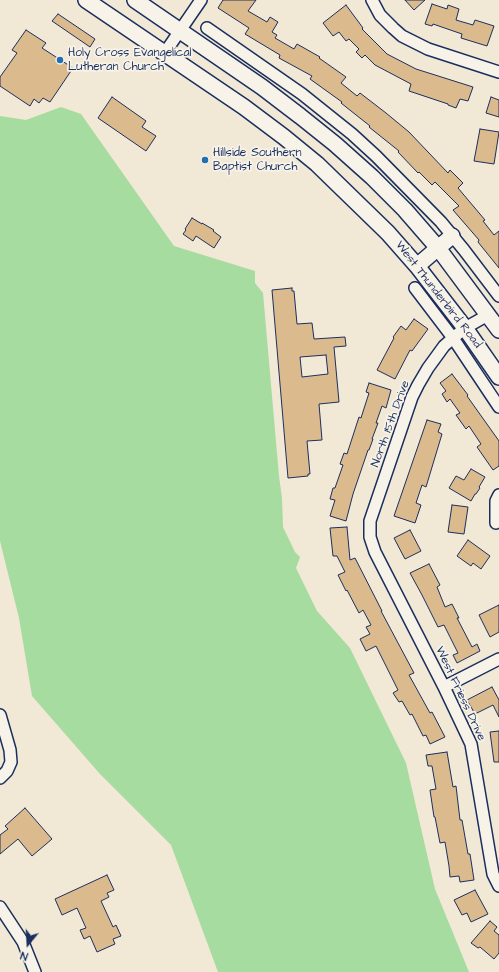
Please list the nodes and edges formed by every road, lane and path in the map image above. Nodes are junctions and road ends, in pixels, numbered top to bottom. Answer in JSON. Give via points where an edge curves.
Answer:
{"nodes":[{"id":1,"x":86,"y":0,"type":"edge"},
{"id":2,"x":135,"y":0,"type":"edge"},
{"id":3,"x":201,"y":0,"type":"edge"},
{"id":4,"x":372,"y":0,"type":"edge"},
{"id":5,"x":207,"y":28,"type":"dead end"},
{"id":6,"x":180,"y":31,"type":"junction"},
{"id":7,"x":234,"y":46,"type":"junction"},
{"id":8,"x":164,"y":54,"type":"junction"},
{"id":9,"x":224,"y":61,"type":"junction"},
{"id":10,"x":499,"y":72,"type":"edge"},
{"id":11,"x":452,"y":236,"type":"junction"},
{"id":12,"x":438,"y":248,"type":"junction"},
{"id":13,"x":418,"y":266,"type":"junction"},
{"id":14,"x":415,"y":288,"type":"dead end"},
{"id":15,"x":499,"y":296,"type":"edge"},
{"id":16,"x":488,"y":315,"type":"junction"},
{"id":17,"x":465,"y":328,"type":"junction"},
{"id":18,"x":499,"y":330,"type":"edge"},
{"id":19,"x":453,"y":338,"type":"junction"},
{"id":20,"x":499,"y":377,"type":"edge"},
{"id":21,"x":499,"y":407,"type":"edge"},
{"id":22,"x":499,"y":494,"type":"edge"},
{"id":23,"x":496,"y":522,"type":"dead end"},
{"id":24,"x":373,"y":546,"type":"joint"},
{"id":25,"x":499,"y":659,"type":"edge"},
{"id":26,"x":444,"y":687,"type":"junction"},
{"id":27,"x":0,"y":715,"type":"edge"},
{"id":28,"x":0,"y":778,"type":"edge"},
{"id":29,"x":499,"y":886,"type":"edge"},
{"id":30,"x":0,"y":907,"type":"edge"},
{"id":31,"x":35,"y":972,"type":"edge"}],
"edges":[{"from":1,"to":8,"type":"main road","name":"West Thunderbird Road"},
{"from":2,"to":6,"type":"main road"},
{"from":3,"to":6,"type":"street"},
{"from":4,"to":10,"type":"street","via":[[380,15],[392,28],[416,44]]},
{"from":5,"to":7,"type":"street"},
{"from":6,"to":8,"type":"street"},
{"from":6,"to":9,"type":"main road"},
{"from":7,"to":9,"type":"street"},
{"from":7,"to":11,"type":"street","via":[[302,94],[352,134],[395,174]]},
{"from":8,"to":13,"type":"main road","name":"West Thunderbird Road","via":[[244,108],[317,164],[388,232]]},
{"from":9,"to":12,"type":"main road","via":[[262,86],[335,144],[405,210]]},
{"from":11,"to":12,"type":"main road"},
{"from":11,"to":15,"type":"street"},
{"from":12,"to":13,"type":"main road"},
{"from":12,"to":16,"type":"main road"},
{"from":13,"to":17,"type":"main road","name":"West Thunderbird Road"},
{"from":14,"to":19,"type":"street","name":"West Thunderbird Road"},
{"from":16,"to":17,"type":"street","name":"North 15th Drive"},
{"from":16,"to":18,"type":"main road"},
{"from":17,"to":19,"type":"street","name":"North 15th Drive"},
{"from":17,"to":20,"type":"main road","name":"West Thunderbird Road"},
{"from":19,"to":21,"type":"street","name":"West Thunderbird Road"},
{"from":19,"to":24,"type":"street","name":"North 15th Drive","via":[[428,368],[412,397],[370,521]]},
{"from":22,"to":23,"type":"street","via":[[496,501]]},
{"from":24,"to":26,"type":"street","name":"West Friess Drive"},
{"from":25,"to":26,"type":"street"},
{"from":26,"to":29,"type":"street","name":"West Friess Drive","via":[[471,744],[493,874]]},
{"from":27,"to":28,"type":"street","via":[[11,762],[8,771]]},
{"from":30,"to":31,"type":"street","via":[[23,942]]}]}
